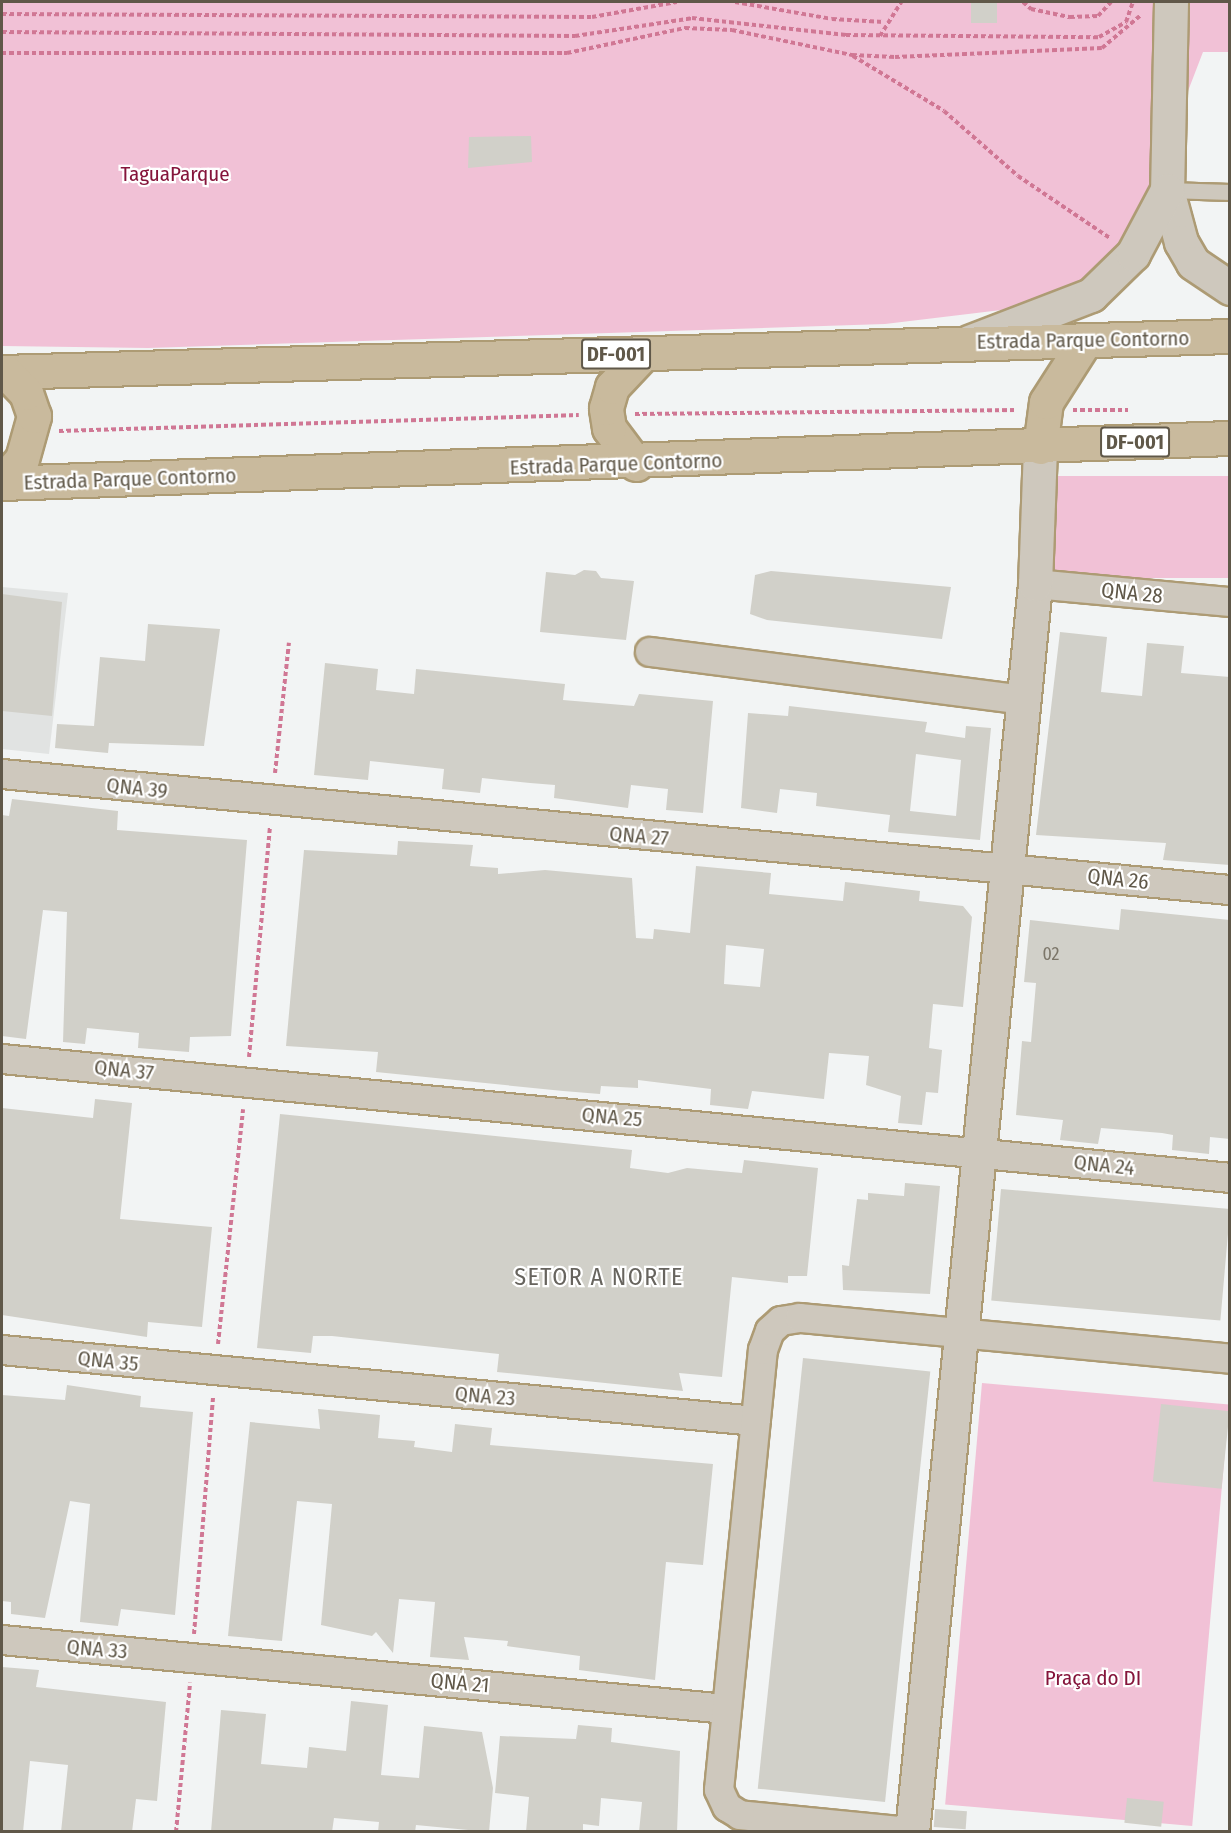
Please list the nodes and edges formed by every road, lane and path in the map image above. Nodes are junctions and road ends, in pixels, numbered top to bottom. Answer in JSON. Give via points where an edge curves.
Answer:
{"nodes":[{"id":1,"x":677,"y":2,"type":"edge"},
{"id":2,"x":735,"y":2,"type":"edge"},
{"id":3,"x":901,"y":2,"type":"edge"},
{"id":4,"x":1023,"y":2,"type":"edge"},
{"id":5,"x":1111,"y":2,"type":"edge"},
{"id":6,"x":1133,"y":2,"type":"edge"},
{"id":7,"x":1142,"y":2,"type":"edge"},
{"id":8,"x":1171,"y":2,"type":"edge"},
{"id":9,"x":2,"y":14,"type":"edge"},
{"id":10,"x":884,"y":22,"type":"junction"},
{"id":11,"x":2,"y":32,"type":"edge"},
{"id":12,"x":880,"y":36,"type":"junction"},
{"id":13,"x":2,"y":53,"type":"edge"},
{"id":14,"x":852,"y":55,"type":"junction"},
{"id":15,"x":1167,"y":190,"type":"junction"},
{"id":16,"x":1230,"y":192,"type":"edge"},
{"id":17,"x":1133,"y":254,"type":"junction"},
{"id":18,"x":1230,"y":288,"type":"edge"},
{"id":19,"x":1230,"y":336,"type":"edge"},
{"id":20,"x":1085,"y":341,"type":"junction"},
{"id":21,"x":969,"y":342,"type":"junction"},
{"id":22,"x":643,"y":354,"type":"junction"},
{"id":23,"x":4,"y":372,"type":"edge"},
{"id":24,"x":1230,"y":438,"type":"edge"},
{"id":25,"x":1040,"y":447,"type":"junction"},
{"id":26,"x":636,"y":464,"type":"junction"},
{"id":27,"x":2,"y":483,"type":"edge"},
{"id":28,"x":1035,"y":584,"type":"junction"},
{"id":29,"x":1230,"y":602,"type":"edge"},
{"id":30,"x":289,"y":643,"type":"dead end"},
{"id":31,"x":650,"y":652,"type":"dead end"},
{"id":32,"x":1023,"y":700,"type":"junction"},
{"id":33,"x":2,"y":774,"type":"edge"},
{"id":34,"x":273,"y":802,"type":"junction"},
{"id":35,"x":1006,"y":868,"type":"junction"},
{"id":36,"x":1230,"y":890,"type":"edge"},
{"id":37,"x":2,"y":1059,"type":"edge"},
{"id":38,"x":246,"y":1082,"type":"junction"},
{"id":39,"x":978,"y":1151,"type":"junction"},
{"id":40,"x":1230,"y":1178,"type":"edge"},
{"id":41,"x":959,"y":1333,"type":"junction"},
{"id":42,"x":2,"y":1350,"type":"edge"},
{"id":43,"x":1230,"y":1359,"type":"edge"},
{"id":44,"x":215,"y":1371,"type":"junction"},
{"id":45,"x":756,"y":1421,"type":"junction"},
{"id":46,"x":2,"y":1640,"type":"edge"},
{"id":47,"x":192,"y":1658,"type":"junction"},
{"id":48,"x":727,"y":1709,"type":"junction"},
{"id":49,"x":176,"y":1832,"type":"edge"},
{"id":50,"x":910,"y":1832,"type":"edge"}],
"edges":[{"from":1,"to":9,"type":"path","via":[[592,17]]},
{"from":2,"to":10,"type":"path","via":[[832,20]]},
{"from":3,"to":10,"type":"path"},
{"from":4,"to":5,"type":"path","via":[[1031,9],[1070,17],[1098,16]]},
{"from":6,"to":12,"type":"path","via":[[1126,22],[1099,37]]},
{"from":7,"to":14,"type":"path","via":[[1143,12],[1133,25],[1102,48]]},
{"from":8,"to":15,"type":"street"},
{"from":10,"to":12,"type":"path"},
{"from":11,"to":12,"type":"path","via":[[575,36],[692,18]]},
{"from":13,"to":14,"type":"path","via":[[567,53],[685,28],[732,30]]},
{"from":14,"to":17,"type":"path","via":[[944,111],[1018,176]]},
{"from":15,"to":16,"type":"lane"},
{"from":15,"to":17,"type":"street"},
{"from":15,"to":18,"type":"street","via":[[1181,242],[1193,262]]},
{"from":17,"to":21,"type":"street","via":[[1091,295]]},
{"from":19,"to":20,"type":"highway","name":"Estrada Parque Contorno","number":"DF-001"},
{"from":20,"to":21,"type":"highway","name":"Estrada Parque Contorno","number":"DF-001"},
{"from":20,"to":25,"type":"highway","via":[[1046,402]]},
{"from":21,"to":22,"type":"highway","name":"Estrada Parque Contorno","number":"DF-001"},
{"from":22,"to":23,"type":"highway","name":"Estrada Parque Contorno","number":"DF-001"},
{"from":22,"to":26,"type":"highway","via":[[612,387],[606,408],[609,428]]},
{"from":23,"to":27,"type":"highway","via":[[26,393],[34,416],[22,459]]},
{"from":24,"to":25,"type":"highway","name":"Estrada Parque Contorno","number":"DF-001"},
{"from":25,"to":26,"type":"highway","name":"Estrada Parque Contorno","number":"DF-001"},
{"from":25,"to":28,"type":"street"},
{"from":26,"to":27,"type":"highway","name":"Estrada Parque Contorno","number":"DF-001"},
{"from":28,"to":29,"type":"street","name":"QNA 28"},
{"from":28,"to":32,"type":"street"},
{"from":30,"to":34,"type":"path"},
{"from":31,"to":32,"type":"street"},
{"from":32,"to":35,"type":"street"},
{"from":33,"to":34,"type":"street","name":"QNA 39"},
{"from":34,"to":35,"type":"street","name":"QNA 27"},
{"from":34,"to":38,"type":"path"},
{"from":35,"to":36,"type":"street","name":"QNA 26"},
{"from":35,"to":39,"type":"street"},
{"from":37,"to":38,"type":"street","name":"QNA 37"},
{"from":38,"to":39,"type":"street","name":"QNA 25"},
{"from":38,"to":44,"type":"path"},
{"from":39,"to":40,"type":"street","name":"QNA 24"},
{"from":39,"to":41,"type":"street"},
{"from":41,"to":43,"type":"street"},
{"from":41,"to":45,"type":"street","via":[[800,1318],[781,1321],[763,1350]]},
{"from":41,"to":50,"type":"street"},
{"from":42,"to":44,"type":"street","name":"QNA 35"},
{"from":44,"to":45,"type":"street","name":"QNA 23"},
{"from":44,"to":47,"type":"path"},
{"from":45,"to":48,"type":"street"},
{"from":46,"to":47,"type":"street","name":"QNA 33"},
{"from":47,"to":48,"type":"street","name":"QNA 21"},
{"from":47,"to":49,"type":"path"},
{"from":48,"to":50,"type":"street","via":[[719,1790],[727,1806],[740,1815]]}]}
